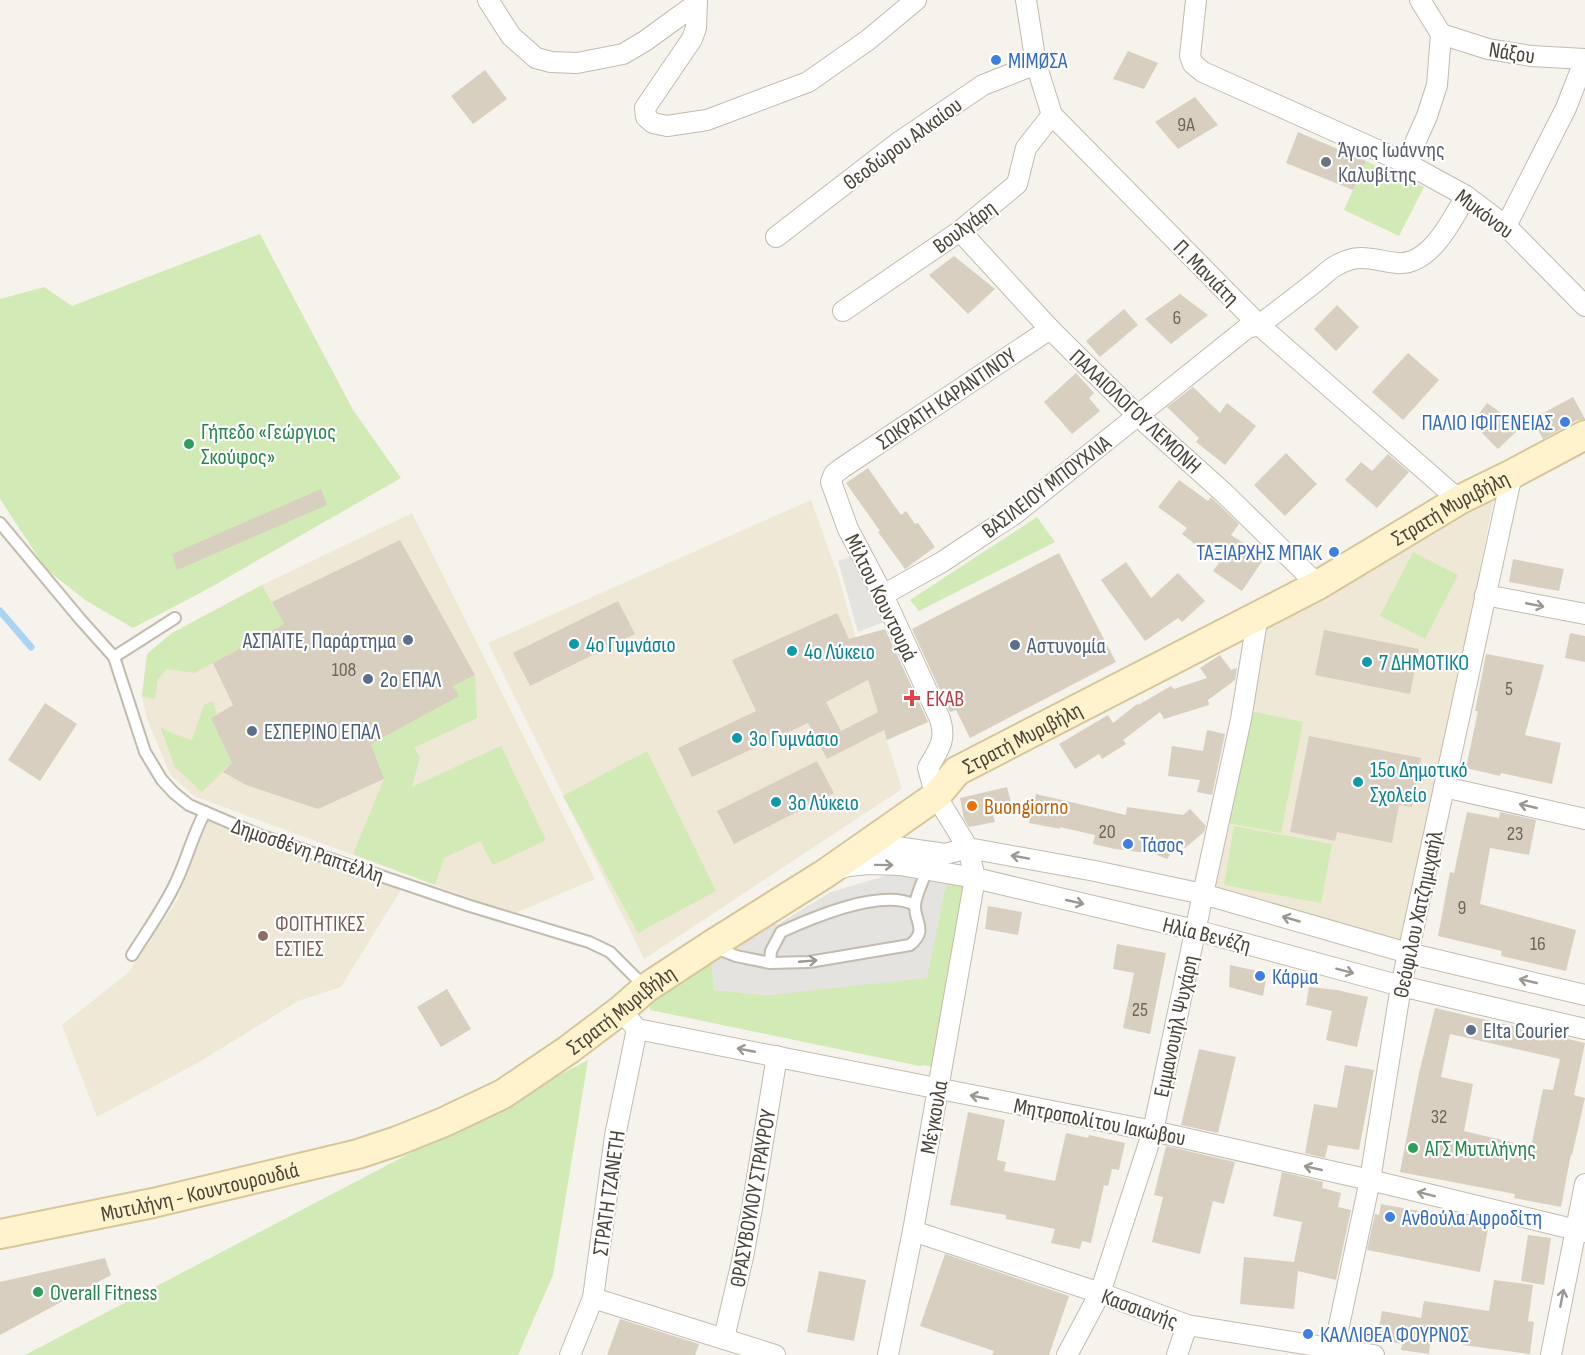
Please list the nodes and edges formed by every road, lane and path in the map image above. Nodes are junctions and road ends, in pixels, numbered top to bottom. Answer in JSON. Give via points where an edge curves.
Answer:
{"nodes":[{"id":1,"x":488,"y":0,"type":"edge"},
{"id":2,"x":916,"y":0,"type":"edge"},
{"id":3,"x":1026,"y":0,"type":"edge"},
{"id":4,"x":1196,"y":0,"type":"edge"},
{"id":5,"x":1420,"y":0,"type":"edge"},
{"id":6,"x":696,"y":2,"type":"edge"},
{"id":7,"x":1441,"y":34,"type":"junction"},
{"id":8,"x":1585,"y":59,"type":"edge"},
{"id":9,"x":1035,"y":64,"type":"junction"},
{"id":10,"x":1052,"y":115,"type":"junction"},
{"id":11,"x":1406,"y":163,"type":"junction"},
{"id":12,"x":1466,"y":196,"type":"junction"},
{"id":13,"x":1506,"y":226,"type":"junction"},
{"id":14,"x":960,"y":231,"type":"junction"},
{"id":15,"x":776,"y":237,"type":"dead end"},
{"id":16,"x":1585,"y":306,"type":"edge"},
{"id":17,"x":843,"y":310,"type":"dead end"},
{"id":18,"x":1259,"y":325,"type":"junction"},
{"id":19,"x":1050,"y":329,"type":"junction"},
{"id":20,"x":1137,"y":415,"type":"junction"},
{"id":21,"x":1585,"y":435,"type":"edge"},
{"id":22,"x":842,"y":468,"type":"joint"},
{"id":23,"x":1512,"y":474,"type":"junction"},
{"id":24,"x":1459,"y":500,"type":"junction"},
{"id":25,"x":0,"y":523,"type":"edge"},
{"id":26,"x":1318,"y":585,"type":"junction"},
{"id":27,"x":883,"y":595,"type":"junction"},
{"id":28,"x":1485,"y":595,"type":"junction"},
{"id":29,"x":1585,"y":614,"type":"edge"},
{"id":30,"x":1258,"y":615,"type":"junction"},
{"id":31,"x":176,"y":618,"type":"dead end"},
{"id":32,"x":114,"y":657,"type":"junction"},
{"id":33,"x":1444,"y":786,"type":"junction"},
{"id":34,"x":936,"y":796,"type":"junction"},
{"id":35,"x":205,"y":812,"type":"junction"},
{"id":36,"x":1585,"y":819,"type":"edge"},
{"id":37,"x":869,"y":843,"type":"junction"},
{"id":38,"x":968,"y":848,"type":"junction"},
{"id":39,"x":927,"y":869,"type":"junction"},
{"id":40,"x":826,"y":873,"type":"junction"},
{"id":41,"x":975,"y":878,"type":"junction"},
{"id":42,"x":1203,"y":894,"type":"junction"},
{"id":43,"x":915,"y":905,"type":"junction"},
{"id":44,"x":1195,"y":930,"type":"junction"},
{"id":45,"x":710,"y":946,"type":"junction"},
{"id":46,"x":1408,"y":953,"type":"junction"},
{"id":47,"x":132,"y":955,"type":"dead end"},
{"id":48,"x":770,"y":963,"type":"junction"},
{"id":49,"x":1401,"y":986,"type":"junction"},
{"id":50,"x":646,"y":988,"type":"junction"},
{"id":51,"x":1585,"y":995,"type":"edge"},
{"id":52,"x":629,"y":1019,"type":"junction"},
{"id":53,"x":1585,"y":1029,"type":"edge"},
{"id":54,"x":777,"y":1056,"type":"junction"},
{"id":55,"x":937,"y":1089,"type":"junction"},
{"id":56,"x":1153,"y":1131,"type":"junction"},
{"id":57,"x":397,"y":1141,"type":"joint"},
{"id":58,"x":1370,"y":1180,"type":"junction"},
{"id":59,"x":1585,"y":1184,"type":"edge"},
{"id":60,"x":1580,"y":1231,"type":"edge"},
{"id":61,"x":913,"y":1232,"type":"junction"},
{"id":62,"x":0,"y":1234,"type":"edge"},
{"id":63,"x":1100,"y":1293,"type":"junction"},
{"id":64,"x":593,"y":1298,"type":"junction"},
{"id":65,"x":1187,"y":1325,"type":"junction"},
{"id":66,"x":724,"y":1338,"type":"junction"},
{"id":67,"x":1332,"y":1352,"type":"edge"},
{"id":68,"x":570,"y":1355,"type":"edge"},
{"id":69,"x":775,"y":1355,"type":"edge"},
{"id":70,"x":888,"y":1355,"type":"edge"},
{"id":71,"x":1067,"y":1355,"type":"edge"},
{"id":72,"x":1177,"y":1355,"type":"edge"},
{"id":73,"x":1374,"y":1355,"type":"edge"},
{"id":74,"x":1551,"y":1355,"type":"edge"}],
"edges":[{"from":1,"to":6,"type":"street","via":[[512,36],[536,58],[551,63],[577,63],[623,54]]},
{"from":2,"to":6,"type":"street","via":[[808,82],[707,120],[667,126],[653,123],[646,117],[645,108],[692,39]]},
{"from":3,"to":9,"type":"street","name":"Π. Μανιάτη"},
{"from":4,"to":11,"type":"street","name":"Μυκόνου","via":[[1190,56],[1203,72]]},
{"from":5,"to":7,"type":"street"},
{"from":7,"to":8,"type":"street","name":"Νάξου","via":[[1488,49]]},
{"from":7,"to":11,"type":"street","via":[[1437,85]]},
{"from":8,"to":13,"type":"street","via":[[1566,108]]},
{"from":9,"to":10,"type":"street","name":"Π. Μανιάτη"},
{"from":9,"to":15,"type":"street","name":"Θεοδώρου Αλκαίου","via":[[983,85],[899,142]]},
{"from":10,"to":14,"type":"street","name":"Βουλγάρη","via":[[1026,147],[1017,184]]},
{"from":10,"to":18,"type":"street","name":"Π. Μανιάτη"},
{"from":11,"to":12,"type":"street","name":"Μυκόνου"},
{"from":12,"to":13,"type":"street","name":"Μυκόνου"},
{"from":12,"to":18,"type":"street","name":"ΒΑΣΙΛΕΙΟΥ ΜΠΟΥΧΛΙΑ","via":[[1437,241],[1419,258],[1399,263],[1357,257],[1339,264]]},
{"from":13,"to":16,"type":"street","name":"Μυκόνου"},
{"from":14,"to":17,"type":"street","name":"Βουλγάρη"},
{"from":14,"to":19,"type":"street","name":"ΠΑΛΑΙΟΛΟΓΟΥ ΛΕΜΟΝΗ"},
{"from":18,"to":20,"type":"street","name":"ΒΑΣΙΛΕΙΟΥ ΜΠΟΥΧΛΙΑ","via":[[1247,328]]},
{"from":18,"to":24,"type":"street","name":"Π. Μανιάτη"},
{"from":19,"to":20,"type":"street","name":"ΠΑΛΑΙΟΛΟΓΟΥ ΛΕΜΟΝΗ"},
{"from":19,"to":22,"type":"street","name":"ΣΩΚΡΑΤΗ ΚΑΡΑΝΤΙΝΟΥ"},
{"from":20,"to":26,"type":"street","name":"ΠΑΛΑΙΟΛΟΓΟΥ ΛΕΜΟΝΗ"},
{"from":20,"to":27,"type":"street","name":"ΒΑΣΙΛΕΙΟΥ ΜΠΟΥΧΛΙΑ","via":[[1016,513]]},
{"from":21,"to":23,"type":"main road","name":"Στρατή Μυριβήλη"},
{"from":22,"to":27,"type":"street","name":"Μίλτου Κουντουρά","via":[[831,482],[834,492],[848,529]]},
{"from":23,"to":24,"type":"main road","name":"Στρατή Μυριβήλη"},
{"from":23,"to":28,"type":"street","name":"Θεόφιλου Χατζημιχαήλ"},
{"from":24,"to":26,"type":"main road","name":"Στρατή Μυριβήλη"},
{"from":25,"to":32,"type":"lane"},
{"from":26,"to":30,"type":"main road","name":"Στρατή Μυριβήλη"},
{"from":27,"to":34,"type":"street","name":"Μίλτου Κουντουρά","via":[[943,729],[943,740],[928,768]]},
{"from":28,"to":29,"type":"street","one_way":true},
{"from":28,"to":33,"type":"street","name":"Θεόφιλου Χατζημιχαήλ"},
{"from":30,"to":34,"type":"main road","name":"Στρατή Μυριβήλη","via":[[957,771]]},
{"from":30,"to":42,"type":"street","name":"Εμμανουήλ Ψυχάρη","via":[[1242,719]]},
{"from":31,"to":32,"type":"lane"},
{"from":32,"to":35,"type":"lane","name":"Δημοσθένη Ραπτέλλη","via":[[152,766],[174,793]]},
{"from":36,"to":33,"type":"street","one_way":true},
{"from":33,"to":46,"type":"street","name":"Θεόφιλου Χατζημιχαήλ"},
{"from":34,"to":37,"type":"main road","name":"Στρατή Μυριβήλη"},
{"from":34,"to":38,"type":"street"},
{"from":35,"to":47,"type":"lane","via":[[176,882]]},
{"from":35,"to":50,"type":"lane","name":"Δημοσθένη Ραπτέλλη","via":[[259,835],[589,942],[610,952]]},
{"from":37,"to":38,"type":"street","via":[[945,854]]},
{"from":37,"to":40,"type":"main road","name":"Στρατή Μυριβήλη"},
{"from":38,"to":41,"type":"street"},
{"from":42,"to":38,"type":"street","name":"Ηλία Βενέζη","one_way":true},
{"from":40,"to":39,"type":"street","name":"Ηλία Βενέζη","one_way":true,"via":[[868,864]]},
{"from":39,"to":41,"type":"street","name":"Ηλία Βενέζη"},
{"from":39,"to":43,"type":"lane"},
{"from":40,"to":45,"type":"main road","name":"Στρατή Μυριβήλη"},
{"from":41,"to":44,"type":"street","name":"Ηλία Βενέζη","one_way":true},
{"from":41,"to":55,"type":"street","name":"Μέγκουλα"},
{"from":42,"to":44,"type":"street","name":"Εμμανουήλ Ψυχάρη"},
{"from":46,"to":42,"type":"street","name":"Ηλία Βενέζη","one_way":true},
{"from":43,"to":48,"type":"lane","via":[[900,900],[866,902],[818,916],[780,932]]},
{"from":48,"to":43,"type":"lane","one_way":true,"via":[[809,962],[910,945],[921,929]]},
{"from":44,"to":49,"type":"street","name":"Ηλία Βενέζη","one_way":true},
{"from":44,"to":56,"type":"street","name":"Εμμανουήλ Ψυχάρη"},
{"from":45,"to":48,"type":"lane"},
{"from":45,"to":50,"type":"main road","name":"Στρατή Μυριβήλη"},
{"from":46,"to":49,"type":"street","name":"Θεόφιλου Χατζημιχαήλ"},
{"from":51,"to":46,"type":"street","name":"Ηλία Βενέζη","one_way":true},
{"from":49,"to":53,"type":"street","name":"Ηλία Βενέζη"},
{"from":49,"to":58,"type":"street","name":"Θεόφιλου Χατζημιχαήλ"},
{"from":50,"to":52,"type":"main road","name":"Στρατή Μυριβήλη"},
{"from":54,"to":52,"type":"street","name":"Μητροπολίτου Ιακώβου","one_way":true},
{"from":52,"to":57,"type":"main road","name":"Στρατή Μυριβήλη","via":[[502,1094]]},
{"from":52,"to":64,"type":"street","name":"ΣΤΡΑΤΗ ΤΖΑΝΕΤΗ"},
{"from":54,"to":55,"type":"street","name":"Μητροπολίτου Ιακώβου"},
{"from":54,"to":66,"type":"street","name":"ΘΡΑΣΥΒΟΥΛΟΥ ΣΤΡΑΥΡΟΥ","via":[[753,1208]]},
{"from":56,"to":55,"type":"street","name":"Μητροπολίτου Ιακώβου","one_way":true},
{"from":55,"to":61,"type":"street","name":"Μέγκουλα"},
{"from":58,"to":56,"type":"street","name":"Μητροπολίτου Ιακώβου","one_way":true},
{"from":56,"to":63,"type":"street","name":"Εμμανουήλ Ψυχάρη"},
{"from":57,"to":62,"type":"main road","name":"Μυτιλήνη - Κουντουρουδιά","via":[[358,1154],[164,1200]]},
{"from":60,"to":58,"type":"street","name":"Μητροπολίτου Ιακώβου","one_way":true},
{"from":58,"to":67,"type":"street","name":"Θεόφιλου Χατζημιχαήλ"},
{"from":59,"to":60,"type":"street"},
{"from":74,"to":60,"type":"street","one_way":true},
{"from":61,"to":63,"type":"street","name":"Κασσιανής"},
{"from":61,"to":70,"type":"street","name":"Μέγκουλα"},
{"from":63,"to":65,"type":"street","name":"Κασσιανής"},
{"from":63,"to":71,"type":"street","name":"Εμμανουήλ Ψυχάρη"},
{"from":64,"to":66,"type":"street"},
{"from":64,"to":68,"type":"street","name":"ΣΤΡΑΤΗ ΤΖΑΝΕΤΗ"},
{"from":65,"to":67,"type":"street","name":"Κασσιανής"},
{"from":65,"to":72,"type":"street"},
{"from":66,"to":69,"type":"street"},
{"from":67,"to":73,"type":"street","name":"Κασσιανής"}]}
